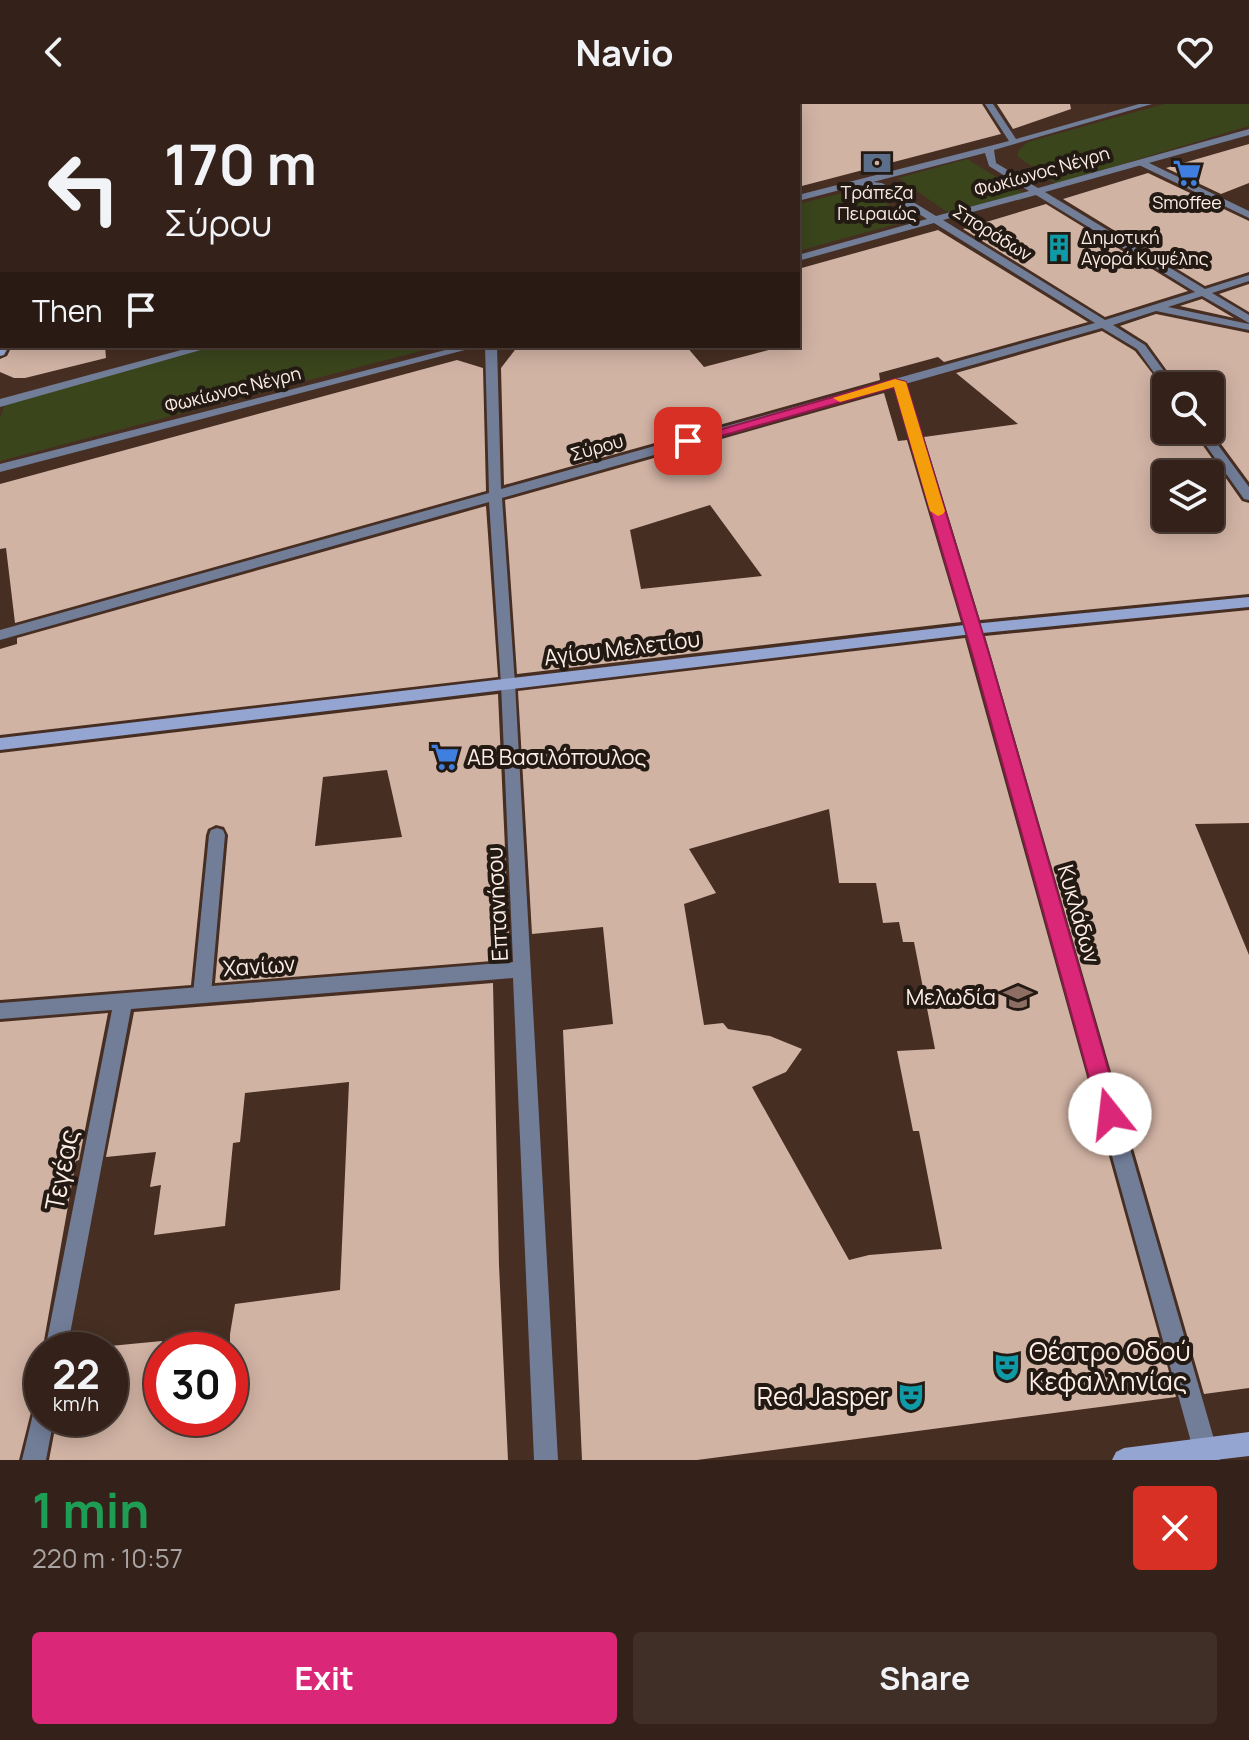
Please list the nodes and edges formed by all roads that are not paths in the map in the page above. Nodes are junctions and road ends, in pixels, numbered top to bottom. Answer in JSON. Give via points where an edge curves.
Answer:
{"nodes":[{"id":1,"x":989,"y":104,"type":"edge"},
{"id":2,"x":1148,"y":104,"type":"edge"},
{"id":3,"x":1249,"y":132,"type":"edge"},
{"id":4,"x":1014,"y":142,"type":"junction"},
{"id":5,"x":989,"y":149,"type":"junction"},
{"id":6,"x":1142,"y":163,"type":"junction"},
{"id":7,"x":862,"y":183,"type":"junction"},
{"id":8,"x":1038,"y":193,"type":"junction"},
{"id":9,"x":800,"y":197,"type":"edge"},
{"id":10,"x":1249,"y":215,"type":"edge"},
{"id":11,"x":937,"y":221,"type":"junction"},
{"id":12,"x":800,"y":257,"type":"edge"},
{"id":13,"x":1249,"y":278,"type":"edge"},
{"id":14,"x":1203,"y":292,"type":"junction"},
{"id":15,"x":1155,"y":308,"type":"junction"},
{"id":16,"x":1249,"y":320,"type":"edge"},
{"id":17,"x":1104,"y":324,"type":"junction"},
{"id":18,"x":1249,"y":327,"type":"edge"},
{"id":19,"x":202,"y":348,"type":"edge"},
{"id":20,"x":466,"y":348,"type":"edge"},
{"id":21,"x":491,"y":348,"type":"edge"},
{"id":22,"x":1159,"y":372,"type":"edge"},
{"id":23,"x":899,"y":382,"type":"junction"},
{"id":24,"x":0,"y":403,"type":"edge"},
{"id":25,"x":1211,"y":444,"type":"edge"},
{"id":26,"x":0,"y":468,"type":"edge"},
{"id":27,"x":495,"y":495,"type":"junction"},
{"id":28,"x":1249,"y":496,"type":"edge"},
{"id":29,"x":1249,"y":602,"type":"edge"},
{"id":30,"x":973,"y":629,"type":"junction"},
{"id":31,"x":0,"y":635,"type":"edge"},
{"id":32,"x":508,"y":684,"type":"junction"},
{"id":33,"x":0,"y":744,"type":"edge"},
{"id":34,"x":217,"y":835,"type":"dead end"},
{"id":35,"x":522,"y":969,"type":"junction"},
{"id":36,"x":202,"y":994,"type":"junction"},
{"id":37,"x":123,"y":1001,"type":"junction"},
{"id":38,"x":0,"y":1011,"type":"edge"},
{"id":39,"x":59,"y":1332,"type":"edge"},
{"id":40,"x":39,"y":1436,"type":"edge"},
{"id":41,"x":1249,"y":1444,"type":"edge"},
{"id":42,"x":1206,"y":1455,"type":"edge"},
{"id":43,"x":34,"y":1460,"type":"edge"},
{"id":44,"x":546,"y":1460,"type":"edge"},
{"id":45,"x":1124,"y":1460,"type":"edge"}],
"edges":[{"from":1,"to":4,"type":"street"},
{"from":2,"to":4,"type":"street","name":"Φωκίωνος Νέγρη"},
{"from":3,"to":6,"type":"street","name":"Φωκίωνος Νέγρη"},
{"from":4,"to":5,"type":"street","name":"Φωκίωνος Νέγρη"},
{"from":5,"to":7,"type":"street","name":"Φωκίωνος Νέγρη"},
{"from":5,"to":8,"type":"street","via":[[992,164]]},
{"from":6,"to":8,"type":"street","name":"Φωκίωνος Νέγρη"},
{"from":6,"to":10,"type":"street"},
{"from":7,"to":9,"type":"street","name":"Φωκίωνος Νέγρη"},
{"from":7,"to":11,"type":"street","name":"Σποράδων","via":[[879,185]]},
{"from":8,"to":11,"type":"street","name":"Φωκίωνος Νέγρη"},
{"from":8,"to":14,"type":"street"},
{"from":11,"to":12,"type":"street","name":"Φωκίωνος Νέγρη"},
{"from":11,"to":17,"type":"street","name":"Σποράδων"},
{"from":13,"to":14,"type":"street","name":"Σύρου"},
{"from":14,"to":15,"type":"street","name":"Σύρου"},
{"from":14,"to":16,"type":"street"},
{"from":15,"to":17,"type":"street","name":"Σύρου"},
{"from":15,"to":18,"type":"street"},
{"from":17,"to":22,"type":"street","name":"Σποράδων","via":[[1141,347]]},
{"from":17,"to":23,"type":"street","name":"Σύρου"},
{"from":19,"to":24,"type":"street"},
{"from":20,"to":26,"type":"street","name":"Φωκίωνος Νέγρη"},
{"from":21,"to":27,"type":"street","name":"Επτανήσου"},
{"from":23,"to":27,"type":"street","name":"Σύρου"},
{"from":23,"to":30,"type":"street","name":"Κυκλάδων"},
{"from":25,"to":28,"type":"street"},
{"from":27,"to":31,"type":"street","name":"Σύρου"},
{"from":27,"to":32,"type":"street","name":"Επτανήσου"},
{"from":29,"to":30,"type":"street","name":"Αγίου Μελετίου"},
{"from":30,"to":32,"type":"street","name":"Αγίου Μελετίου"},
{"from":30,"to":42,"type":"street","name":"Κυκλάδων"},
{"from":32,"to":33,"type":"street","name":"Αγίου Μελετίου"},
{"from":32,"to":35,"type":"street","name":"Επτανήσου"},
{"from":34,"to":36,"type":"street"},
{"from":35,"to":36,"type":"street","name":"Χανίων"},
{"from":35,"to":44,"type":"street","name":"Επτανήσου"},
{"from":36,"to":37,"type":"street","name":"Χανίων"},
{"from":37,"to":38,"type":"street","name":"Χανίων"},
{"from":37,"to":39,"type":"street","name":"Τεγέας"},
{"from":40,"to":43,"type":"street"},
{"from":41,"to":42,"type":"street"},
{"from":42,"to":45,"type":"street"}]}
